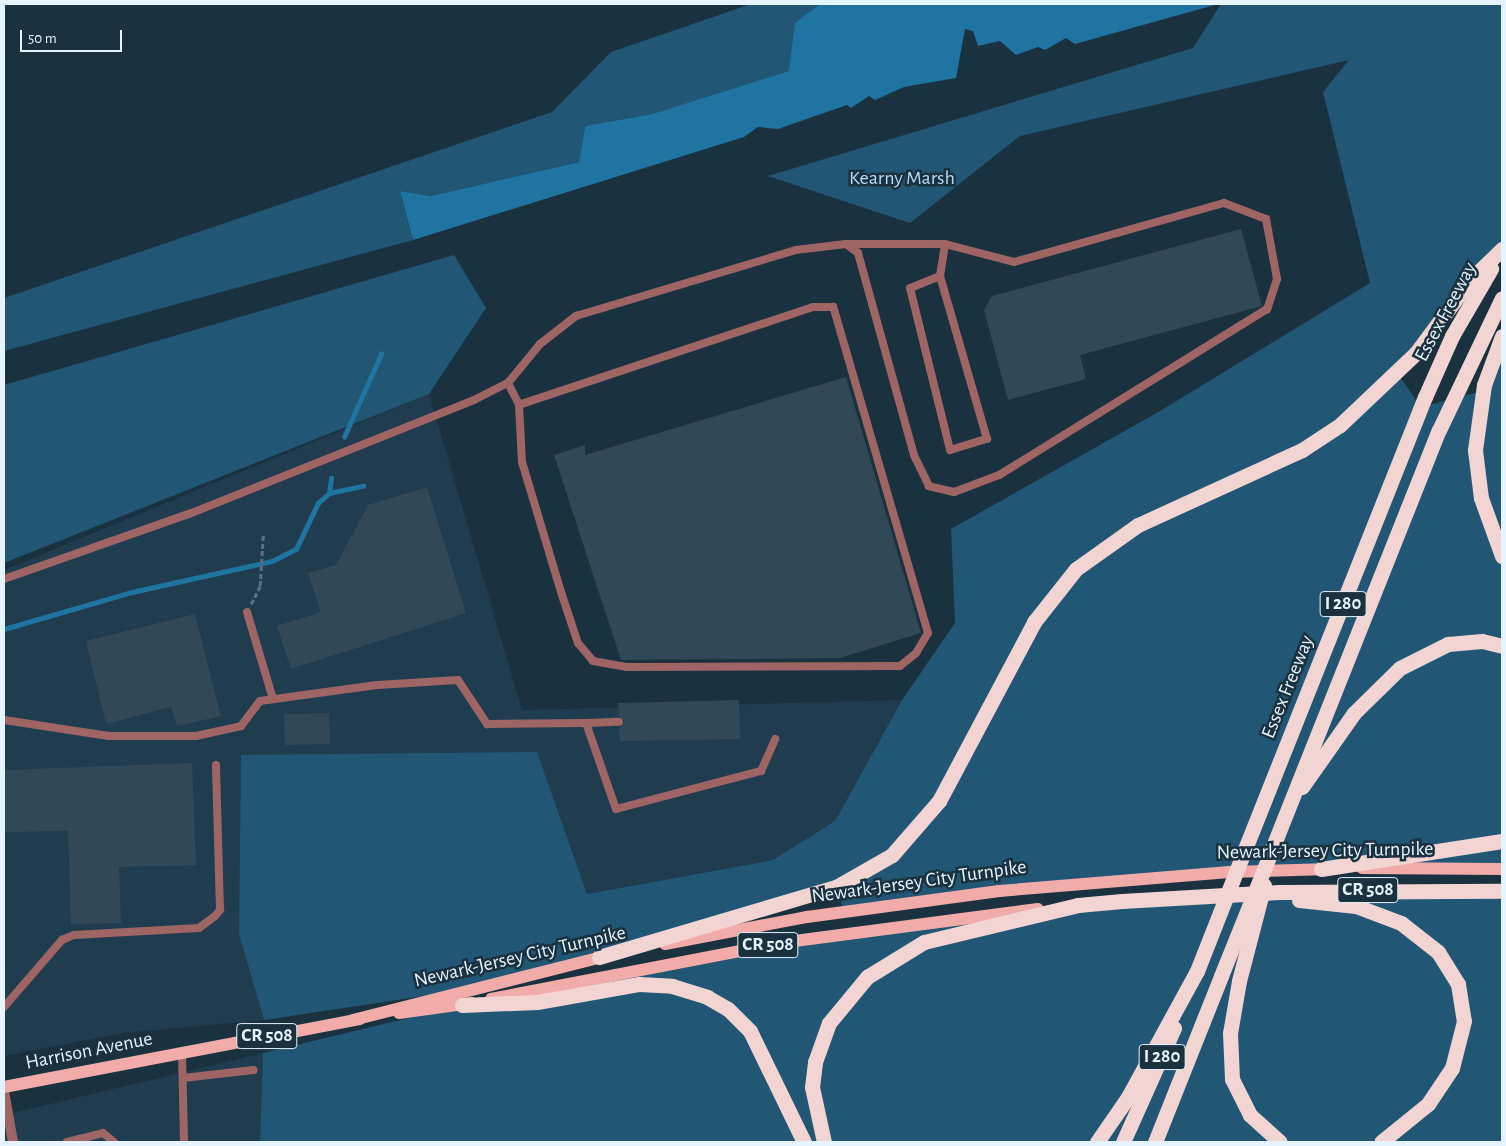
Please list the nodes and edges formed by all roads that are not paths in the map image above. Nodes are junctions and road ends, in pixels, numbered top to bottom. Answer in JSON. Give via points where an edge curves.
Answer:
{"nodes":[{"id":1,"x":846,"y":244,"type":"junction"},
{"id":2,"x":945,"y":244,"type":"junction"},
{"id":3,"x":1502,"y":249,"type":"edge"},
{"id":4,"x":1502,"y":253,"type":"edge"},
{"id":5,"x":940,"y":276,"type":"junction"},
{"id":6,"x":1502,"y":298,"type":"edge"},
{"id":7,"x":1502,"y":336,"type":"edge"},
{"id":8,"x":508,"y":384,"type":"junction"},
{"id":9,"x":519,"y":405,"type":"junction"},
{"id":10,"x":1502,"y":556,"type":"edge"},
{"id":11,"x":4,"y":579,"type":"edge"},
{"id":12,"x":246,"y":612,"type":"road end"},
{"id":13,"x":1502,"y":646,"type":"edge"},
{"id":14,"x":273,"y":699,"type":"junction"},
{"id":15,"x":4,"y":720,"type":"edge"},
{"id":16,"x":619,"y":722,"type":"dead end"},
{"id":17,"x":586,"y":723,"type":"junction"},
{"id":18,"x":775,"y":739,"type":"dead end"},
{"id":19,"x":216,"y":765,"type":"dead end"},
{"id":20,"x":1288,"y":807,"type":"junction"},
{"id":21,"x":1502,"y":841,"type":"edge"},
{"id":22,"x":1270,"y":854,"type":"junction"},
{"id":23,"x":1321,"y":869,"type":"junction"},
{"id":24,"x":1502,"y":869,"type":"edge"},
{"id":25,"x":1502,"y":891,"type":"edge"},
{"id":26,"x":1233,"y":894,"type":"junction"},
{"id":27,"x":1078,"y":905,"type":"junction"},
{"id":28,"x":599,"y":958,"type":"junction"},
{"id":29,"x":1197,"y":971,"type":"junction"},
{"id":30,"x":462,"y":1005,"type":"junction"},
{"id":31,"x":4,"y":1007,"type":"edge"},
{"id":32,"x":353,"y":1020,"type":"junction"},
{"id":33,"x":182,"y":1052,"type":"junction"},
{"id":34,"x":254,"y":1070,"type":"dead end"},
{"id":35,"x":183,"y":1078,"type":"junction"},
{"id":36,"x":4,"y":1089,"type":"edge"},
{"id":37,"x":13,"y":1142,"type":"edge"},
{"id":38,"x":67,"y":1142,"type":"edge"},
{"id":39,"x":114,"y":1142,"type":"edge"},
{"id":40,"x":184,"y":1142,"type":"edge"},
{"id":41,"x":804,"y":1142,"type":"edge"},
{"id":42,"x":824,"y":1142,"type":"edge"},
{"id":43,"x":1097,"y":1142,"type":"edge"},
{"id":44,"x":1123,"y":1142,"type":"edge"},
{"id":45,"x":1155,"y":1142,"type":"edge"},
{"id":46,"x":1280,"y":1142,"type":"edge"},
{"id":47,"x":1381,"y":1142,"type":"edge"}],
"edges":[{"from":1,"to":2,"type":"lane"},
{"from":1,"to":2,"type":"lane","via":[[858,253],[914,455],[929,486],[954,492],[999,475],[1267,309],[1277,279],[1266,219],[1224,203],[1014,262]]},
{"from":1,"to":8,"type":"lane","via":[[796,250],[576,316],[540,344]]},
{"from":2,"to":5,"type":"lane"},
{"from":3,"to":28,"type":"highway","via":[[1470,280],[1416,353],[1340,425],[1302,450],[1131,529],[1076,570],[1034,622],[939,801],[888,858],[860,877],[823,892]]},
{"from":4,"to":29,"type":"highway","name":"Essex Freeway","number":"I 280","bridge":true,"via":[[1465,311],[1433,378]]},
{"from":5,"to":5,"type":"lane","via":[[910,288],[950,450],[987,439]]},
{"from":6,"to":20,"type":"highway","number":"I 280","via":[[1439,430]]},
{"from":7,"to":10,"type":"highway","via":[[1484,385],[1475,450],[1481,498]]},
{"from":8,"to":9,"type":"lane"},
{"from":8,"to":11,"type":"lane","via":[[188,514]]},
{"from":9,"to":9,"type":"lane","via":[[522,462],[578,643],[593,662],[627,667],[900,666],[916,653],[928,633],[833,307],[813,307]]},
{"from":12,"to":14,"type":"lane"},
{"from":13,"to":20,"type":"highway","via":[[1482,641],[1448,644],[1400,668],[1354,713]]},
{"from":14,"to":15,"type":"lane","via":[[260,701],[241,726],[168,739],[109,736]]},
{"from":14,"to":17,"type":"lane","via":[[377,685],[458,680],[487,724]]},
{"from":16,"to":17,"type":"lane"},
{"from":17,"to":18,"type":"lane","via":[[616,809],[761,771]]},
{"from":19,"to":31,"type":"lane","via":[[220,910],[215,916],[200,928],[74,935],[62,940]]},
{"from":20,"to":22,"type":"highway","number":"I 280"},
{"from":21,"to":23,"type":"highway"},
{"from":22,"to":45,"type":"highway","number":"I 280","bridge":true},
{"from":22,"to":46,"type":"highway","bridge":true,"via":[[1259,915],[1239,980],[1230,1033],[1232,1079],[1247,1111]]},
{"from":23,"to":24,"type":"main road","name":"Newark-Jersey City Turnpike","number":"CR 508"},
{"from":23,"to":28,"type":"main road","name":"Newark-Jersey City Turnpike","number":"CR 508","via":[[1163,876],[958,896],[808,917]]},
{"from":25,"to":26,"type":"highway","name":"Newark-Jersey City Turnpike","number":"CR 508"},
{"from":26,"to":27,"type":"highway","name":"Newark-Jersey City Turnpike","number":"CR 508"},
{"from":26,"to":47,"type":"highway","via":[[1367,908],[1416,933],[1449,966],[1464,1012],[1457,1059],[1428,1104]]},
{"from":27,"to":30,"type":"main road","name":"Newark-Jersey City Turnpike","number":"CR 508","via":[[787,942]]},
{"from":27,"to":42,"type":"highway","via":[[924,942],[867,977],[829,1023],[815,1062],[812,1100]]},
{"from":28,"to":32,"type":"main road","name":"Newark-Jersey City Turnpike","number":"CR 508"},
{"from":29,"to":43,"type":"highway","via":[[1132,1091]]},
{"from":29,"to":44,"type":"highway","name":"Essex Freeway","number":"I 280"},
{"from":30,"to":32,"type":"main road","name":"Newark-Jersey City Turnpike","number":"CR 508"},
{"from":30,"to":41,"type":"highway","via":[[537,1002],[639,984],[701,995],[728,1009],[750,1031]]},
{"from":32,"to":33,"type":"main road","name":"Newark-Jersey City Turnpike","number":"CR 508"},
{"from":33,"to":35,"type":"lane"},
{"from":33,"to":36,"type":"main road","name":"Harrison Avenue","number":"CR 508"},
{"from":34,"to":35,"type":"lane"},
{"from":35,"to":40,"type":"lane"},
{"from":36,"to":37,"type":"street"},
{"from":38,"to":39,"type":"lane","via":[[103,1132]]}]}
